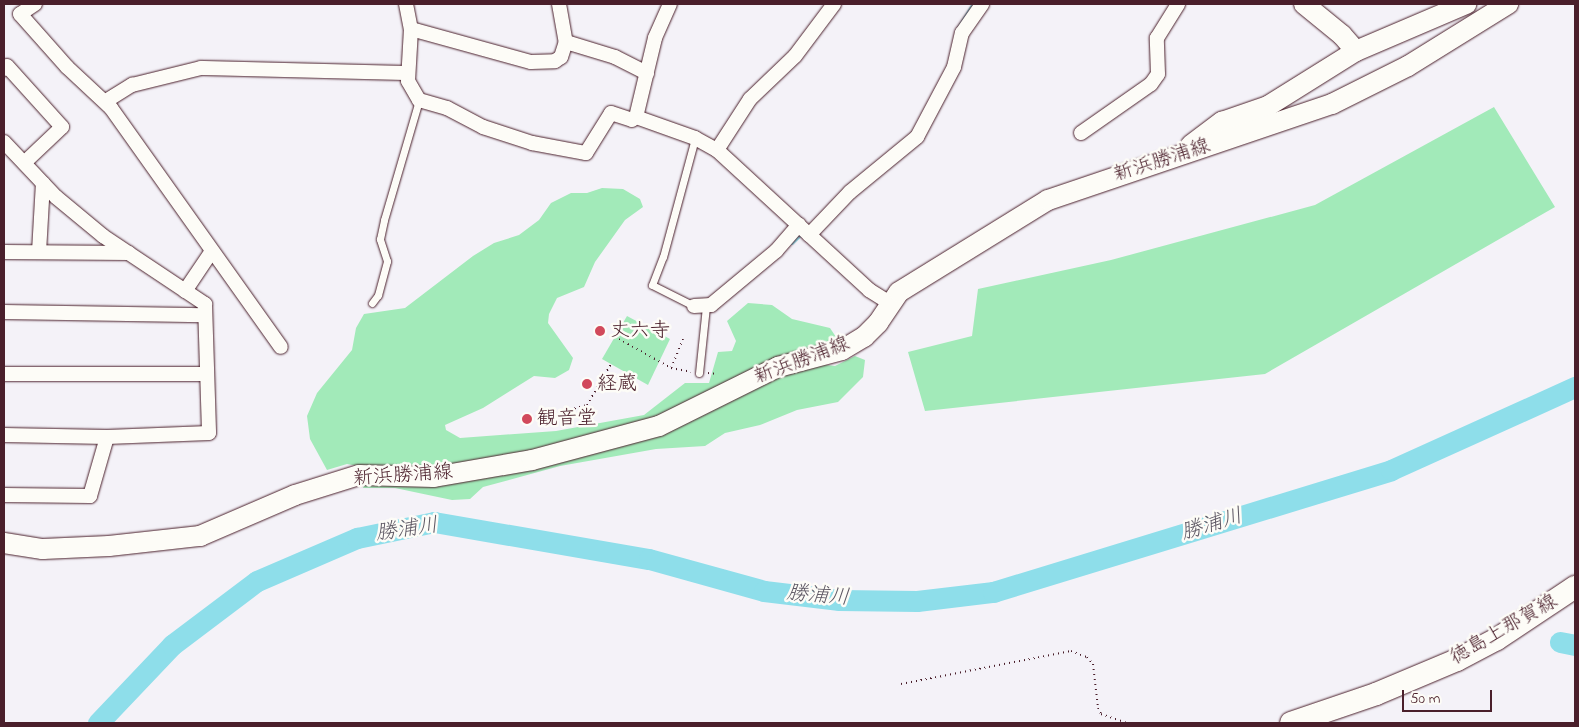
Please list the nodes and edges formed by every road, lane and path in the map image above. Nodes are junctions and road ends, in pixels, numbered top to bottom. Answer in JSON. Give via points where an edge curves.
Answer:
{"nodes":[{"id":1,"x":34,"y":4,"type":"edge"},
{"id":2,"x":406,"y":4,"type":"edge"},
{"id":3,"x":559,"y":4,"type":"edge"},
{"id":4,"x":670,"y":4,"type":"edge"},
{"id":5,"x":834,"y":4,"type":"edge"},
{"id":6,"x":982,"y":4,"type":"edge"},
{"id":7,"x":1178,"y":4,"type":"edge"},
{"id":8,"x":1304,"y":4,"type":"edge"},
{"id":9,"x":1466,"y":4,"type":"edge"},
{"id":10,"x":1508,"y":4,"type":"edge"},
{"id":11,"x":411,"y":29,"type":"junction"},
{"id":12,"x":566,"y":42,"type":"junction"},
{"id":13,"x":1356,"y":51,"type":"junction"},
{"id":14,"x":4,"y":69,"type":"edge"},
{"id":15,"x":408,"y":73,"type":"junction"},
{"id":16,"x":647,"y":73,"type":"junction"},
{"id":17,"x":419,"y":100,"type":"junction"},
{"id":18,"x":106,"y":101,"type":"junction"},
{"id":19,"x":636,"y":117,"type":"junction"},
{"id":20,"x":1081,"y":133,"type":"dead end"},
{"id":21,"x":695,"y":138,"type":"junction"},
{"id":22,"x":4,"y":142,"type":"edge"},
{"id":23,"x":718,"y":150,"type":"junction"},
{"id":24,"x":1179,"y":155,"type":"junction"},
{"id":25,"x":24,"y":163,"type":"junction"},
{"id":26,"x":43,"y":183,"type":"junction"},
{"id":27,"x":798,"y":225,"type":"junction"},
{"id":28,"x":809,"y":235,"type":"junction"},
{"id":29,"x":212,"y":251,"type":"junction"},
{"id":30,"x":4,"y":252,"type":"edge"},
{"id":31,"x":39,"y":252,"type":"junction"},
{"id":32,"x":129,"y":254,"type":"junction"},
{"id":33,"x":185,"y":291,"type":"junction"},
{"id":34,"x":890,"y":303,"type":"junction"},
{"id":35,"x":372,"y":304,"type":"dead end"},
{"id":36,"x":700,"y":306,"type":"junction"},
{"id":37,"x":4,"y":312,"type":"edge"},
{"id":38,"x":205,"y":315,"type":"junction"},
{"id":39,"x":619,"y":339,"type":"dead end"},
{"id":40,"x":683,"y":339,"type":"dead end"},
{"id":41,"x":282,"y":347,"type":"dead end"},
{"id":42,"x":611,"y":364,"type":"dead end"},
{"id":43,"x":671,"y":368,"type":"junction"},
{"id":44,"x":699,"y":373,"type":"junction"},
{"id":45,"x":4,"y":374,"type":"edge"},
{"id":46,"x":207,"y":374,"type":"junction"},
{"id":47,"x":718,"y":374,"type":"dead end"},
{"id":48,"x":536,"y":419,"type":"dead end"},
{"id":49,"x":4,"y":435,"type":"edge"},
{"id":50,"x":107,"y":437,"type":"junction"},
{"id":51,"x":4,"y":496,"type":"edge"},
{"id":52,"x":4,"y":543,"type":"edge"},
{"id":53,"x":1575,"y":587,"type":"edge"},
{"id":54,"x":901,"y":684,"type":"dead end"},
{"id":55,"x":1127,"y":723,"type":"edge"},
{"id":56,"x":1291,"y":723,"type":"edge"}],
"edges":[{"from":1,"to":18,"type":"street","via":[[20,14],[67,67]]},
{"from":2,"to":11,"type":"street"},
{"from":3,"to":12,"type":"street"},
{"from":4,"to":16,"type":"street","via":[[655,38]]},
{"from":5,"to":23,"type":"street","via":[[795,56],[750,99]]},
{"from":6,"to":28,"type":"street","via":[[962,33],[954,67],[917,137],[850,192]]},
{"from":7,"to":20,"type":"street","via":[[1157,38],[1158,74],[1151,84]]},
{"from":8,"to":13,"type":"main road","via":[[1342,34]]},
{"from":9,"to":13,"type":"main road"},
{"from":10,"to":24,"type":"main road","name":"新浜勝浦線","via":[[1432,53],[1360,92],[1303,115]]},
{"from":11,"to":12,"type":"street","via":[[532,62],[555,61],[561,57]]},
{"from":11,"to":15,"type":"street"},
{"from":12,"to":16,"type":"street","via":[[616,57]]},
{"from":13,"to":24,"type":"main road","via":[[1268,106],[1222,122]]},
{"from":14,"to":25,"type":"street","via":[[7,66],[62,127]]},
{"from":15,"to":17,"type":"street","via":[[410,89]]},
{"from":15,"to":18,"type":"street","via":[[201,68],[132,85]]},
{"from":16,"to":19,"type":"street"},
{"from":17,"to":19,"type":"street","via":[[532,143],[586,154],[611,113],[632,120]]},
{"from":17,"to":35,"type":"lane","via":[[384,220],[380,239],[387,261]]},
{"from":18,"to":29,"type":"street"},
{"from":19,"to":21,"type":"street"},
{"from":21,"to":23,"type":"street"},
{"from":21,"to":36,"type":"lane","via":[[663,257],[652,285]]},
{"from":22,"to":25,"type":"street"},
{"from":23,"to":27,"type":"street"},
{"from":24,"to":34,"type":"main road","name":"新浜勝浦線","via":[[1048,200],[914,282]]},
{"from":25,"to":26,"type":"street"},
{"from":26,"to":31,"type":"street"},
{"from":26,"to":32,"type":"street","via":[[96,231]]},
{"from":27,"to":28,"type":"street"},
{"from":27,"to":36,"type":"street","via":[[776,251]]},
{"from":28,"to":34,"type":"street","via":[[869,290]]},
{"from":29,"to":33,"type":"street"},
{"from":29,"to":41,"type":"street"},
{"from":30,"to":31,"type":"street"},
{"from":31,"to":32,"type":"street"},
{"from":32,"to":33,"type":"street"},
{"from":33,"to":38,"type":"street","via":[[205,304]]},
{"from":34,"to":52,"type":"main road","name":"新浜勝浦線","via":[[864,337],[842,350],[778,367],[659,426],[618,438],[532,460],[434,477],[359,475],[295,495],[200,536],[43,549]]},
{"from":36,"to":44,"type":"lane"},
{"from":37,"to":38,"type":"street"},
{"from":38,"to":46,"type":"street"},
{"from":39,"to":43,"type":"path"},
{"from":40,"to":43,"type":"path"},
{"from":42,"to":48,"type":"path","via":[[587,405]]},
{"from":43,"to":44,"type":"path"},
{"from":44,"to":47,"type":"path"},
{"from":45,"to":46,"type":"street"},
{"from":46,"to":50,"type":"street","via":[[209,433]]},
{"from":49,"to":50,"type":"street"},
{"from":50,"to":51,"type":"street","via":[[90,496]]},
{"from":53,"to":56,"type":"main road","name":"徳島上那賀線","via":[[1496,639],[1457,660],[1376,694]]},
{"from":54,"to":55,"type":"path","via":[[1071,652],[1087,656],[1093,664],[1101,714]]}]}
